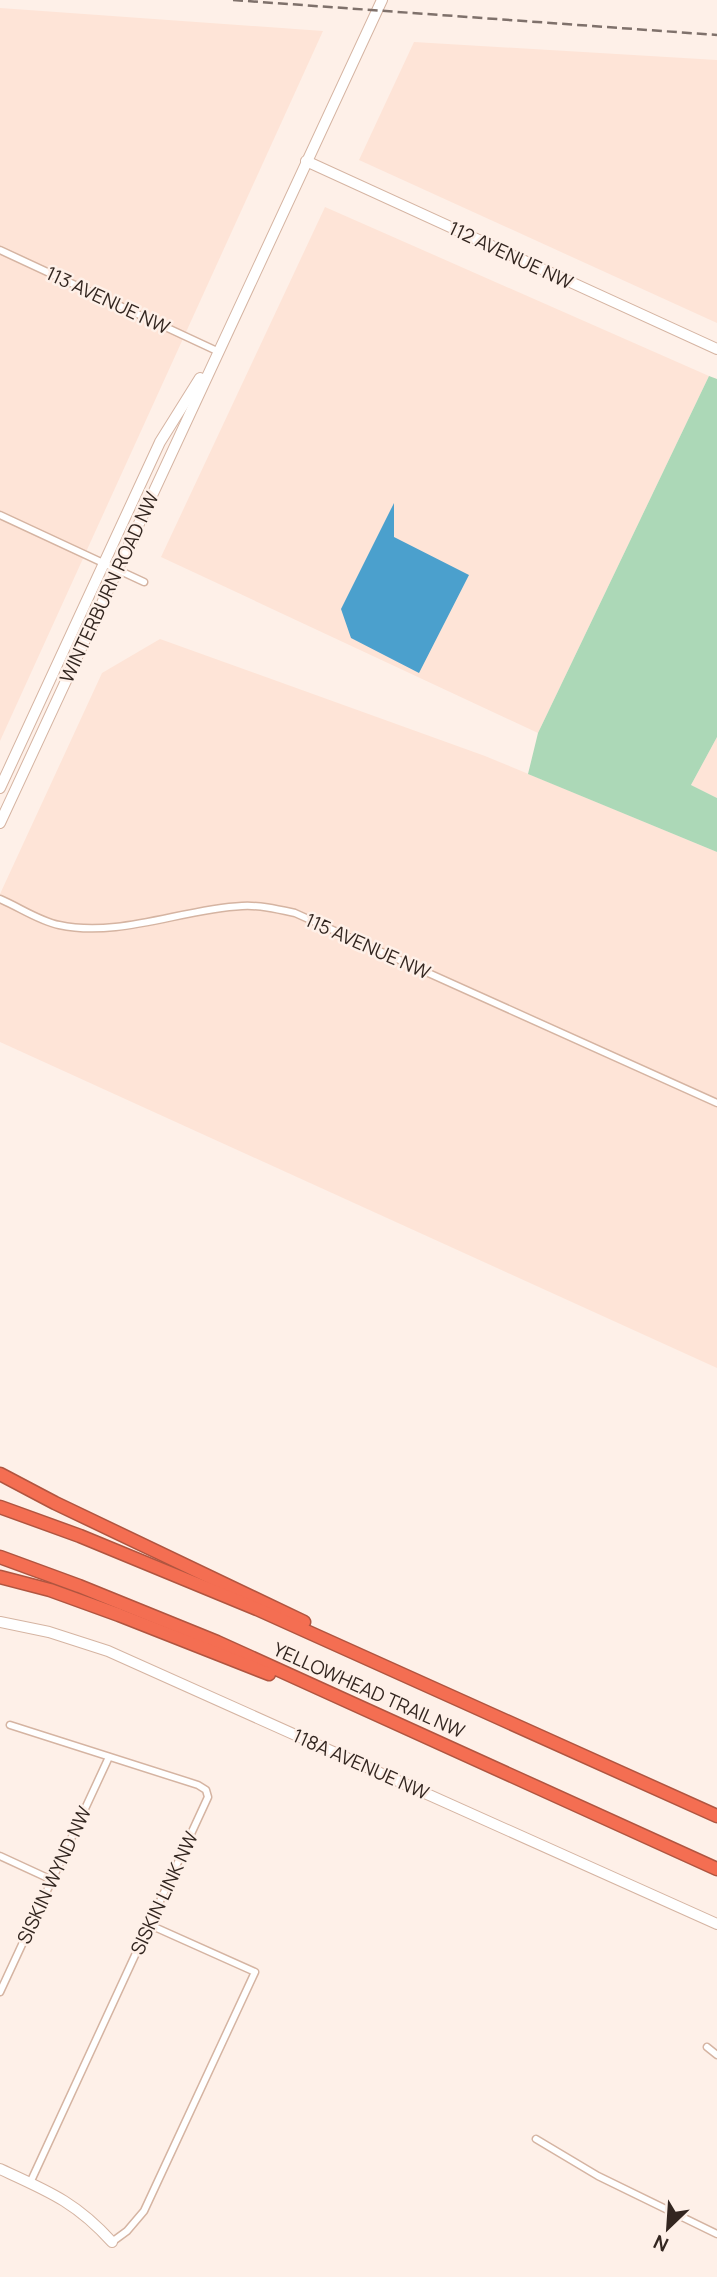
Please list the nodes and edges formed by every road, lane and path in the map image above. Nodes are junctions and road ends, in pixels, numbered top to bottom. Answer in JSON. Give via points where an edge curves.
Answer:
{"nodes":[{"id":1,"x":382,"y":0,"type":"edge"},
{"id":2,"x":306,"y":161,"type":"junction"},
{"id":3,"x":0,"y":250,"type":"edge"},
{"id":4,"x":717,"y":349,"type":"edge"},
{"id":5,"x":217,"y":351,"type":"junction"},
{"id":6,"x":0,"y":514,"type":"edge"},
{"id":7,"x":103,"y":563,"type":"junction"},
{"id":8,"x":116,"y":570,"type":"junction"},
{"id":9,"x":144,"y":582,"type":"dead end"},
{"id":10,"x":0,"y":788,"type":"edge"},
{"id":11,"x":0,"y":823,"type":"edge"},
{"id":12,"x":0,"y":899,"type":"edge"},
{"id":13,"x":717,"y":1103,"type":"edge"},
{"id":14,"x":0,"y":1474,"type":"edge"},
{"id":15,"x":0,"y":1507,"type":"edge"},
{"id":16,"x":0,"y":1557,"type":"edge"},
{"id":17,"x":0,"y":1577,"type":"edge"},
{"id":18,"x":0,"y":1622,"type":"edge"},
{"id":19,"x":362,"y":1655,"type":"junction"},
{"id":20,"x":10,"y":1725,"type":"dead end"},
{"id":21,"x":409,"y":1729,"type":"junction"},
{"id":22,"x":109,"y":1757,"type":"junction"},
{"id":23,"x":717,"y":1816,"type":"edge"},
{"id":24,"x":0,"y":1856,"type":"edge"},
{"id":25,"x":717,"y":1869,"type":"edge"},
{"id":26,"x":52,"y":1880,"type":"junction"},
{"id":27,"x":717,"y":1924,"type":"edge"},
{"id":28,"x":150,"y":1925,"type":"junction"},
{"id":29,"x":0,"y":1992,"type":"edge"},
{"id":30,"x":707,"y":2048,"type":"dead end"},
{"id":31,"x":717,"y":2055,"type":"edge"},
{"id":32,"x":536,"y":2139,"type":"dead end"},
{"id":33,"x":0,"y":2169,"type":"edge"},
{"id":34,"x":30,"y":2183,"type":"junction"},
{"id":35,"x":717,"y":2234,"type":"edge"},
{"id":36,"x":112,"y":2242,"type":"joint"}],
"edges":[{"from":1,"to":2,"type":"main road","name":"WINTERBURN ROAD NW"},
{"from":2,"to":4,"type":"main road","name":"112 AVENUE NW"},
{"from":2,"to":5,"type":"main road","name":"WINTERBURN ROAD NW"},
{"from":3,"to":5,"type":"street","name":"113 AVENUE NW"},
{"from":5,"to":7,"type":"main road","name":"WINTERBURN ROAD NW","via":[[160,442]]},
{"from":5,"to":8,"type":"main road","name":"WINTERBURN ROAD NW"},
{"from":6,"to":7,"type":"street"},
{"from":7,"to":8,"type":"street"},
{"from":7,"to":10,"type":"main road","name":"WINTERBURN ROAD NW"},
{"from":8,"to":9,"type":"street"},
{"from":8,"to":11,"type":"main road","name":"WINTERBURN ROAD NW"},
{"from":12,"to":13,"type":"street","name":"115 AVENUE NW","via":[[55,924],[77,927],[148,923],[241,906],[268,906],[295,914]]},
{"from":14,"to":19,"type":"highway","via":[[286,1612]]},
{"from":15,"to":19,"type":"highway","name":"YELLOWHEAD TRAIL NW"},
{"from":16,"to":21,"type":"highway","name":"YELLOWHEAD TRAIL NW","via":[[217,1642]]},
{"from":17,"to":21,"type":"highway","via":[[119,1615]]},
{"from":18,"to":27,"type":"main road","name":"118A AVENUE NW","via":[[108,1651]]},
{"from":19,"to":23,"type":"highway","name":"YELLOWHEAD TRAIL NW"},
{"from":20,"to":22,"type":"street","name":"SISKIN LINK NW"},
{"from":21,"to":25,"type":"highway","name":"YELLOWHEAD TRAIL NW"},
{"from":22,"to":26,"type":"street","name":"SISKIN WYND NW"},
{"from":22,"to":28,"type":"street","name":"SISKIN LINK NW","via":[[207,1793]]},
{"from":24,"to":26,"type":"street"},
{"from":26,"to":29,"type":"street","name":"SISKIN WYND NW"},
{"from":28,"to":34,"type":"street","name":"SISKIN LINK NW"},
{"from":28,"to":36,"type":"street","via":[[255,1972],[144,2211]]},
{"from":30,"to":31,"type":"street"},
{"from":32,"to":35,"type":"street","via":[[598,2176]]},
{"from":33,"to":34,"type":"main road"},
{"from":34,"to":36,"type":"main road","via":[[78,2208]]}]}
